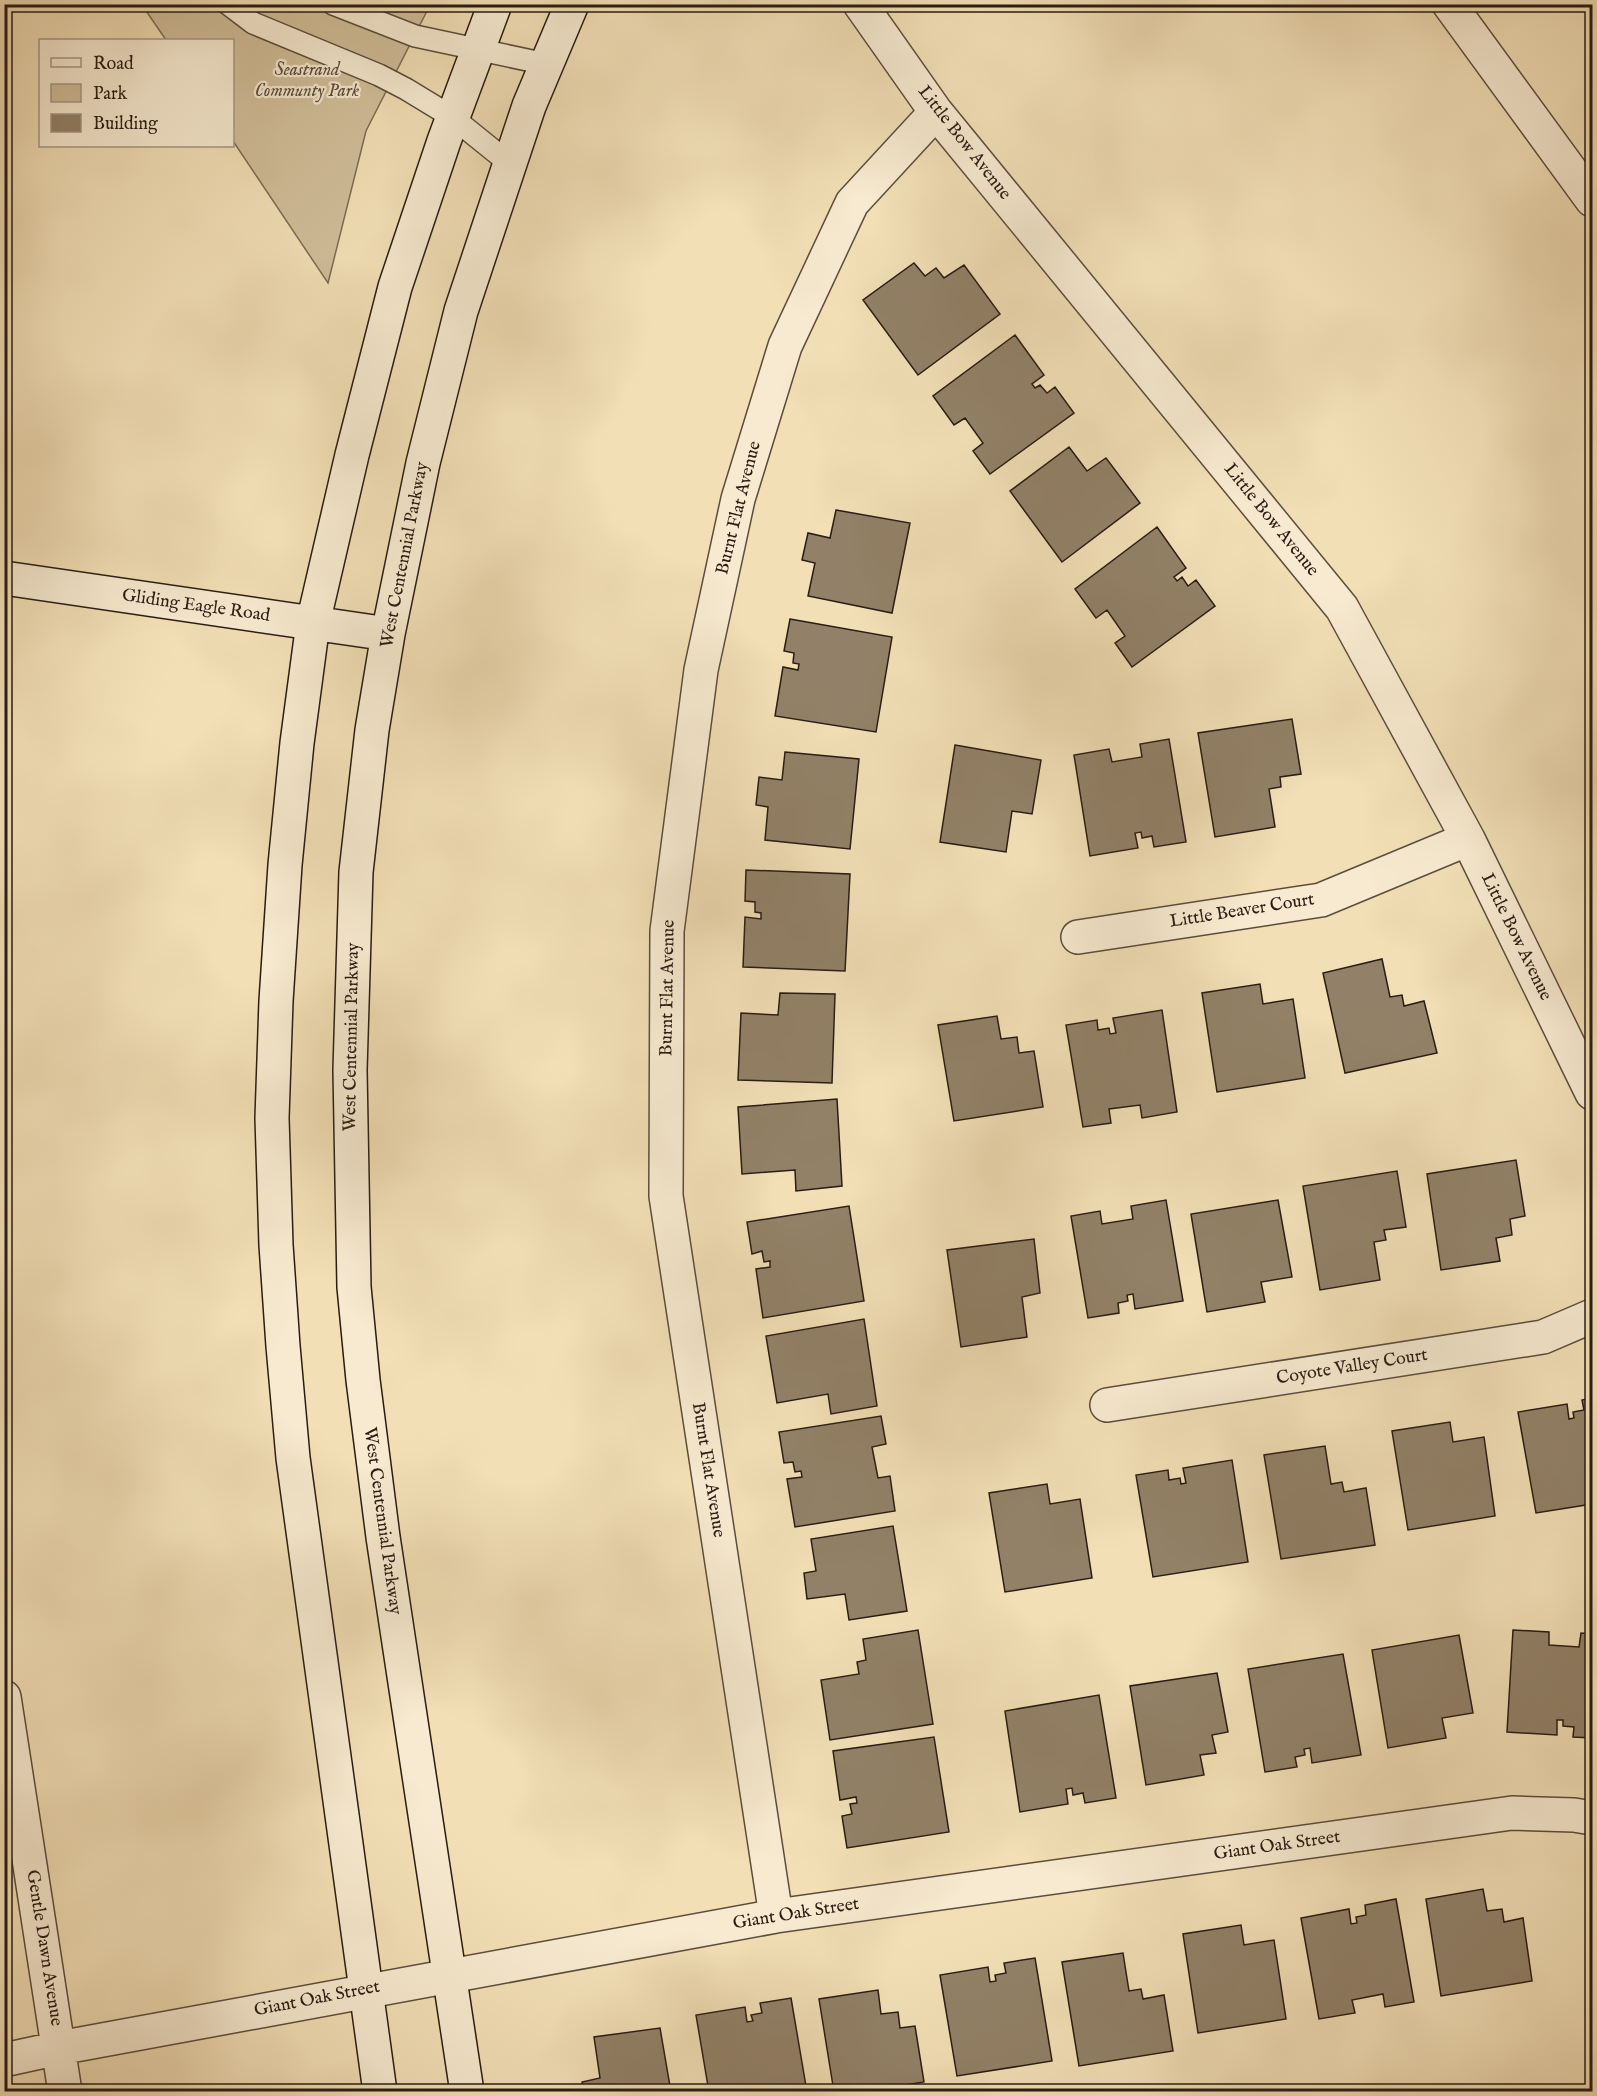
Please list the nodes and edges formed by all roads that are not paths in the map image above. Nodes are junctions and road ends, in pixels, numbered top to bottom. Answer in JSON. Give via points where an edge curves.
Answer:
{"nodes":[{"id":1,"x":228,"y":4,"type":"edge"},
{"id":2,"x":333,"y":4,"type":"edge"},
{"id":3,"x":495,"y":4,"type":"edge"},
{"id":4,"x":572,"y":4,"type":"edge"},
{"id":5,"x":860,"y":4,"type":"edge"},
{"id":6,"x":1449,"y":4,"type":"edge"},
{"id":7,"x":478,"y":48,"type":"junction"},
{"id":8,"x":546,"y":64,"type":"junction"},
{"id":9,"x":936,"y":112,"type":"junction"},
{"id":10,"x":453,"y":117,"type":"junction"},
{"id":11,"x":509,"y":163,"type":"junction"},
{"id":12,"x":1593,"y":200,"type":"edge"},
{"id":13,"x":4,"y":578,"type":"edge"},
{"id":14,"x":313,"y":623,"type":"junction"},
{"id":15,"x":388,"y":634,"type":"junction"},
{"id":16,"x":1468,"y":839,"type":"junction"},
{"id":17,"x":1078,"y":937,"type":"dead end"},
{"id":18,"x":1593,"y":1093,"type":"edge"},
{"id":19,"x":1593,"y":1316,"type":"edge"},
{"id":20,"x":1107,"y":1405,"type":"dead end"},
{"id":21,"x":4,"y":1697,"type":"edge"},
{"id":22,"x":1593,"y":1818,"type":"edge"},
{"id":23,"x":776,"y":1916,"type":"junction"},
{"id":24,"x":450,"y":1976,"type":"junction"},
{"id":25,"x":366,"y":1990,"type":"junction"},
{"id":26,"x":59,"y":2048,"type":"junction"},
{"id":27,"x":4,"y":2060,"type":"edge"},
{"id":28,"x":65,"y":2091,"type":"edge"},
{"id":29,"x":380,"y":2091,"type":"edge"},
{"id":30,"x":467,"y":2091,"type":"edge"}],
"edges":[{"from":1,"to":10,"type":"lane","via":[[253,23],[379,75]]},
{"from":2,"to":7,"type":"lane","via":[[414,36]]},
{"from":3,"to":7,"type":"street"},
{"from":4,"to":8,"type":"street","name":"West Centennial Parkway"},
{"from":5,"to":9,"type":"street","name":"Little Bow Avenue"},
{"from":6,"to":12,"type":"street"},
{"from":7,"to":8,"type":"lane"},
{"from":7,"to":10,"type":"street"},
{"from":8,"to":11,"type":"street","name":"West Centennial Parkway"},
{"from":9,"to":16,"type":"street","name":"Little Bow Avenue","via":[[1342,608]]},
{"from":9,"to":23,"type":"street","name":"Burnt Flat Avenue","via":[[852,203],[785,346],[738,499],[701,670],[667,931],[666,1196]]},
{"from":10,"to":11,"type":"lane"},
{"from":10,"to":14,"type":"street","via":[[395,287]]},
{"from":11,"to":15,"type":"street","name":"West Centennial Parkway","via":[[461,311],[423,463]]},
{"from":13,"to":14,"type":"street","name":"Gliding Eagle Road"},
{"from":14,"to":15,"type":"street","name":"Gliding Eagle Road"},
{"from":14,"to":25,"type":"street","via":[[286,854],[277,990],[272,1118],[276,1245],[293,1458]]},
{"from":15,"to":24,"type":"street","name":"West Centennial Parkway","via":[[372,730],[356,872],[350,1070],[354,1287],[383,1537]]},
{"from":16,"to":17,"type":"street","name":"Little Beaver Court","via":[[1321,900]]},
{"from":16,"to":18,"type":"street","name":"Little Bow Avenue"},
{"from":19,"to":20,"type":"street","name":"Coyote Valley Court","via":[[1543,1337]]},
{"from":21,"to":26,"type":"street","name":"Gentle Dawn Avenue"},
{"from":22,"to":23,"type":"street","name":"Giant Oak Street","via":[[1512,1813]]},
{"from":23,"to":24,"type":"street","name":"Giant Oak Street"},
{"from":24,"to":25,"type":"street","name":"Giant Oak Street"},
{"from":24,"to":30,"type":"street","name":"West Centennial Parkway"},
{"from":25,"to":26,"type":"street","name":"Giant Oak Street"},
{"from":25,"to":29,"type":"street"},
{"from":26,"to":27,"type":"street","name":"Giant Oak Street"},
{"from":26,"to":28,"type":"street","name":"Gentle Dawn Avenue"}]}
